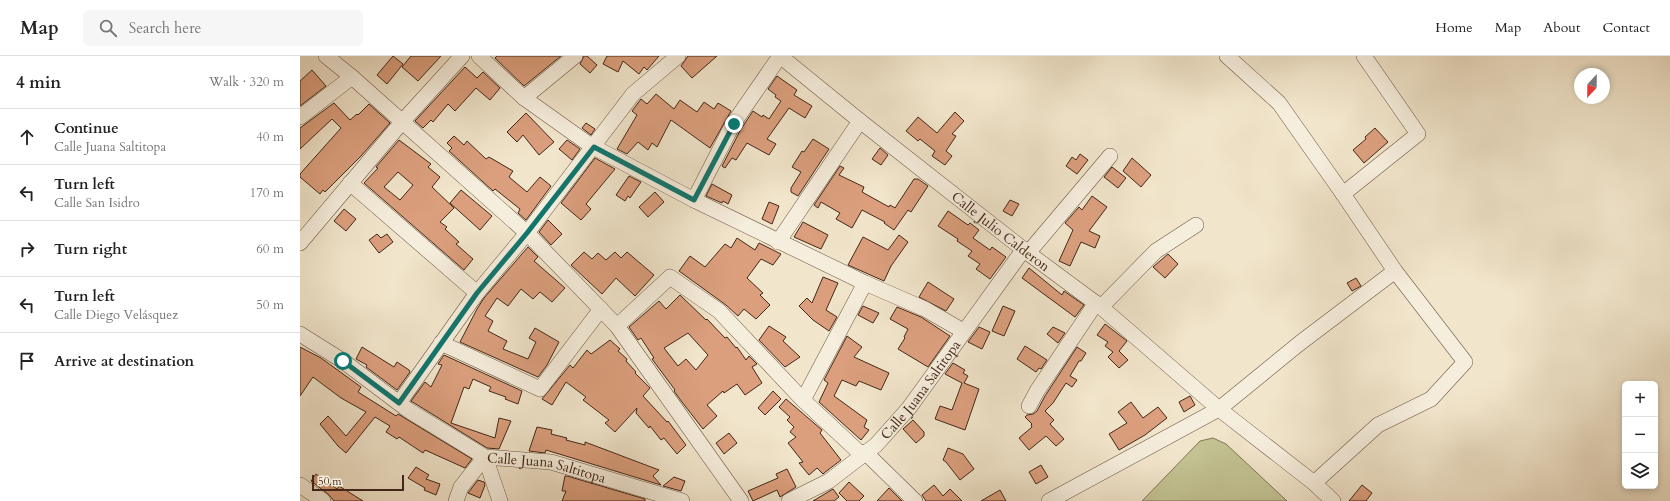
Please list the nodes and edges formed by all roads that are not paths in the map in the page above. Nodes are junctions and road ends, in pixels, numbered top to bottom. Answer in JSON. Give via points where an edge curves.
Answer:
{"nodes":[{"id":1,"x":326,"y":56,"type":"edge"},
{"id":2,"x":462,"y":56,"type":"edge"},
{"id":3,"x":479,"y":56,"type":"edge"},
{"id":4,"x":575,"y":56,"type":"edge"},
{"id":5,"x":678,"y":56,"type":"edge"},
{"id":6,"x":780,"y":56,"type":"edge"},
{"id":7,"x":1227,"y":56,"type":"edge"},
{"id":8,"x":1364,"y":56,"type":"edge"},
{"id":9,"x":352,"y":77,"type":"junction"},
{"id":10,"x":524,"y":98,"type":"junction"},
{"id":11,"x":300,"y":116,"type":"edge"},
{"id":12,"x":860,"y":121,"type":"junction"},
{"id":13,"x":402,"y":122,"type":"junction"},
{"id":14,"x":594,"y":147,"type":"junction"},
{"id":15,"x":1110,"y":156,"type":"dead end"},
{"id":16,"x":350,"y":184,"type":"junction"},
{"id":17,"x":1343,"y":194,"type":"junction"},
{"id":18,"x":694,"y":200,"type":"junction"},
{"id":19,"x":1196,"y":226,"type":"dead end"},
{"id":20,"x":527,"y":233,"type":"junction"},
{"id":21,"x":778,"y":242,"type":"junction"},
{"id":22,"x":300,"y":243,"type":"edge"},
{"id":23,"x":1026,"y":251,"type":"junction"},
{"id":24,"x":1395,"y":271,"type":"junction"},
{"id":25,"x":865,"y":284,"type":"junction"},
{"id":26,"x":477,"y":293,"type":"junction"},
{"id":27,"x":1099,"y":305,"type":"junction"},
{"id":28,"x":601,"y":309,"type":"junction"},
{"id":29,"x":617,"y":326,"type":"junction"},
{"id":30,"x":963,"y":331,"type":"junction"},
{"id":31,"x":300,"y":334,"type":"edge"},
{"id":32,"x":441,"y":343,"type":"junction"},
{"id":33,"x":803,"y":400,"type":"junction"},
{"id":34,"x":399,"y":403,"type":"junction"},
{"id":35,"x":1029,"y":406,"type":"dead end"},
{"id":36,"x":1219,"y":409,"type":"junction"},
{"id":37,"x":864,"y":454,"type":"junction"},
{"id":38,"x":485,"y":457,"type":"junction"},
{"id":39,"x":1314,"y":483,"type":"junction"},
{"id":40,"x":300,"y":485,"type":"edge"},
{"id":41,"x":323,"y":501,"type":"edge"},
{"id":42,"x":456,"y":501,"type":"edge"},
{"id":43,"x":500,"y":501,"type":"edge"},
{"id":44,"x":682,"y":501,"type":"edge"},
{"id":45,"x":741,"y":501,"type":"edge"},
{"id":46,"x":789,"y":501,"type":"edge"},
{"id":47,"x":915,"y":501,"type":"edge"},
{"id":48,"x":1049,"y":501,"type":"edge"},
{"id":49,"x":1333,"y":501,"type":"edge"}],
"edges":[{"from":1,"to":9,"type":"street"},
{"from":2,"to":13,"type":"street"},
{"from":3,"to":10,"type":"street"},
{"from":4,"to":10,"type":"street"},
{"from":5,"to":14,"type":"street","via":[[633,94]]},
{"from":6,"to":12,"type":"street","name":"Calle Julio Calderon"},
{"from":6,"to":18,"type":"street","via":[[734,124]]},
{"from":7,"to":17,"type":"street","via":[[1279,103]]},
{"from":8,"to":17,"type":"street","via":[[1418,134]]},
{"from":9,"to":11,"type":"street"},
{"from":9,"to":13,"type":"street"},
{"from":10,"to":14,"type":"street"},
{"from":12,"to":21,"type":"street"},
{"from":12,"to":23,"type":"street","name":"Calle Julio Calderon"},
{"from":13,"to":16,"type":"street"},
{"from":13,"to":20,"type":"street"},
{"from":14,"to":18,"type":"street"},
{"from":14,"to":20,"type":"street"},
{"from":15,"to":23,"type":"street","name":"Calle Juana Saltitopa"},
{"from":16,"to":22,"type":"street"},
{"from":16,"to":26,"type":"street"},
{"from":17,"to":24,"type":"street"},
{"from":18,"to":21,"type":"street"},
{"from":19,"to":27,"type":"street","via":[[1156,251]]},
{"from":20,"to":26,"type":"street"},
{"from":20,"to":28,"type":"street"},
{"from":21,"to":25,"type":"street"},
{"from":23,"to":27,"type":"street","name":"Calle Julio Calderon"},
{"from":23,"to":30,"type":"street","name":"Calle Juana Saltitopa"},
{"from":24,"to":36,"type":"street"},
{"from":24,"to":39,"type":"street","via":[[1465,362],[1431,399],[1378,425]]},
{"from":25,"to":30,"type":"street","via":[[925,308]]},
{"from":25,"to":33,"type":"street"},
{"from":26,"to":32,"type":"street"},
{"from":27,"to":35,"type":"street"},
{"from":27,"to":36,"type":"street","name":"Calle Julio Calderon"},
{"from":28,"to":29,"type":"street"},
{"from":28,"to":32,"type":"street","via":[[540,389]]},
{"from":29,"to":33,"type":"street","via":[[670,277],[719,311]]},
{"from":29,"to":45,"type":"street"},
{"from":30,"to":37,"type":"street","name":"Calle Juana Saltitopa","via":[[909,408],[876,445]]},
{"from":31,"to":34,"type":"street","name":"Calle Juana Saltitopa","via":[[343,361]]},
{"from":32,"to":34,"type":"street"},
{"from":33,"to":37,"type":"street"},
{"from":34,"to":38,"type":"street","name":"Calle Juana Saltitopa"},
{"from":36,"to":39,"type":"street","name":"Calle Julio Calderon"},
{"from":36,"to":48,"type":"street"},
{"from":37,"to":46,"type":"street","name":"Calle Juana Saltitopa","via":[[829,481]]},
{"from":37,"to":47,"type":"street"},
{"from":38,"to":42,"type":"street","via":[[461,487]]},
{"from":38,"to":43,"type":"street"},
{"from":38,"to":44,"type":"street","name":"Calle Juana Saltitopa","via":[[551,462]]},
{"from":39,"to":49,"type":"street","name":"Calle Julio Calderon"},
{"from":40,"to":41,"type":"street"}]}
